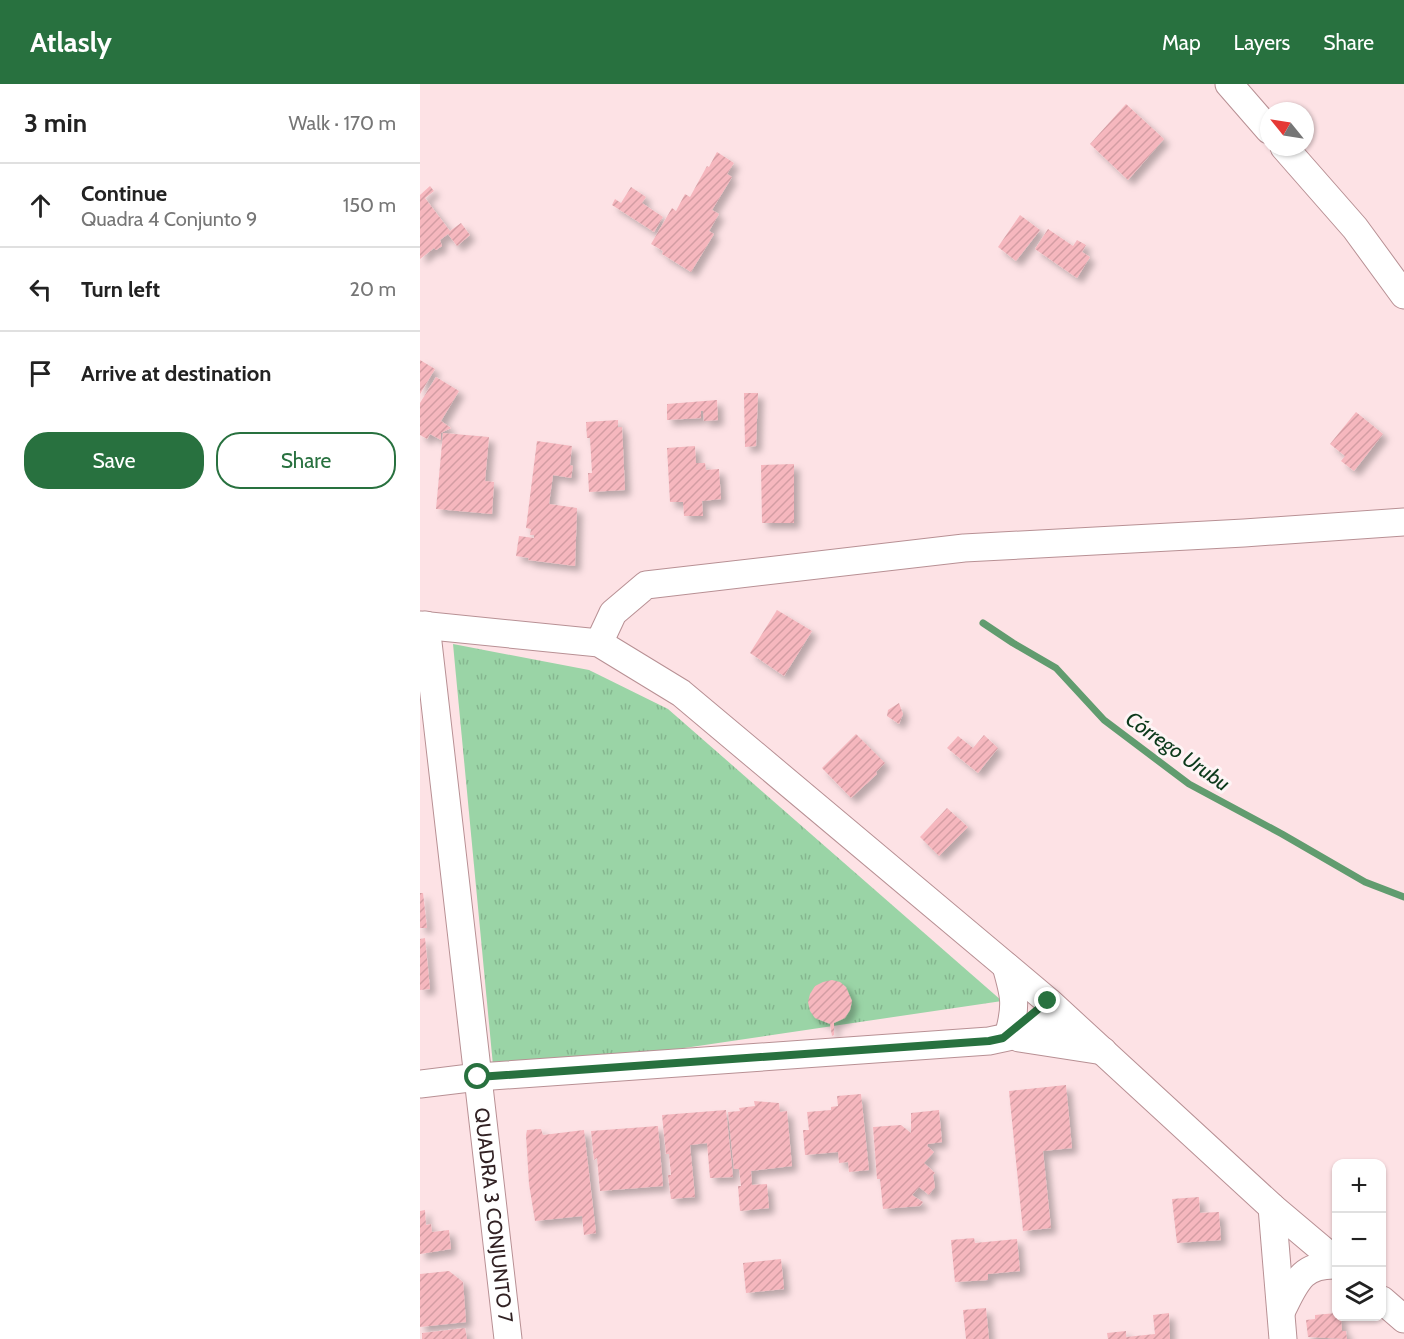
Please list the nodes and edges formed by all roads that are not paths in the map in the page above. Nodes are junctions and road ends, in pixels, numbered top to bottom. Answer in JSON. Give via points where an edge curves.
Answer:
{"nodes":[{"id":1,"x":1229,"y":84,"type":"edge"},
{"id":2,"x":1260,"y":120,"type":"edge"},
{"id":3,"x":1292,"y":156,"type":"edge"},
{"id":4,"x":1404,"y":295,"type":"edge"},
{"id":5,"x":1404,"y":522,"type":"edge"},
{"id":6,"x":423,"y":625,"type":"edge"},
{"id":7,"x":599,"y":643,"type":"junction"},
{"id":8,"x":1006,"y":966,"type":"junction"},
{"id":9,"x":1055,"y":1008,"type":"junction"},
{"id":10,"x":1008,"y":1036,"type":"junction"},
{"id":11,"x":1103,"y":1051,"type":"junction"},
{"id":12,"x":478,"y":1077,"type":"junction"},
{"id":13,"x":420,"y":1084,"type":"edge"},
{"id":14,"x":1272,"y":1207,"type":"junction"},
{"id":15,"x":1332,"y":1260,"type":"edge"},
{"id":16,"x":1332,"y":1263,"type":"edge"},
{"id":17,"x":1386,"y":1303,"type":"edge"},
{"id":18,"x":1282,"y":1310,"type":"junction"},
{"id":19,"x":1404,"y":1319,"type":"edge"},
{"id":20,"x":508,"y":1339,"type":"edge"},
{"id":21,"x":1283,"y":1339,"type":"edge"}],
"edges":[{"from":1,"to":2,"type":"street"},
{"from":3,"to":4,"type":"street","via":[[1355,228]]},
{"from":5,"to":7,"type":"street","via":[[964,548],[646,585],[612,613]]},
{"from":6,"to":7,"type":"street"},
{"from":6,"to":12,"type":"street","name":"QUADRA 3 CONJUNTO 7"},
{"from":7,"to":8,"type":"street","via":[[681,693]]},
{"from":8,"to":9,"type":"street"},
{"from":8,"to":10,"type":"street","via":[[1015,1007]]},
{"from":9,"to":10,"type":"street","via":[[1047,1025]]},
{"from":9,"to":11,"type":"street"},
{"from":10,"to":11,"type":"street"},
{"from":10,"to":12,"type":"street","via":[[978,1042]]},
{"from":11,"to":14,"type":"street"},
{"from":12,"to":13,"type":"street"},
{"from":12,"to":20,"type":"street","name":"QUADRA 3 CONJUNTO 7"},
{"from":14,"to":15,"type":"street"},
{"from":14,"to":18,"type":"street"},
{"from":16,"to":18,"type":"street","via":[[1304,1273]]},
{"from":17,"to":19,"type":"street"},
{"from":18,"to":21,"type":"street"}]}
